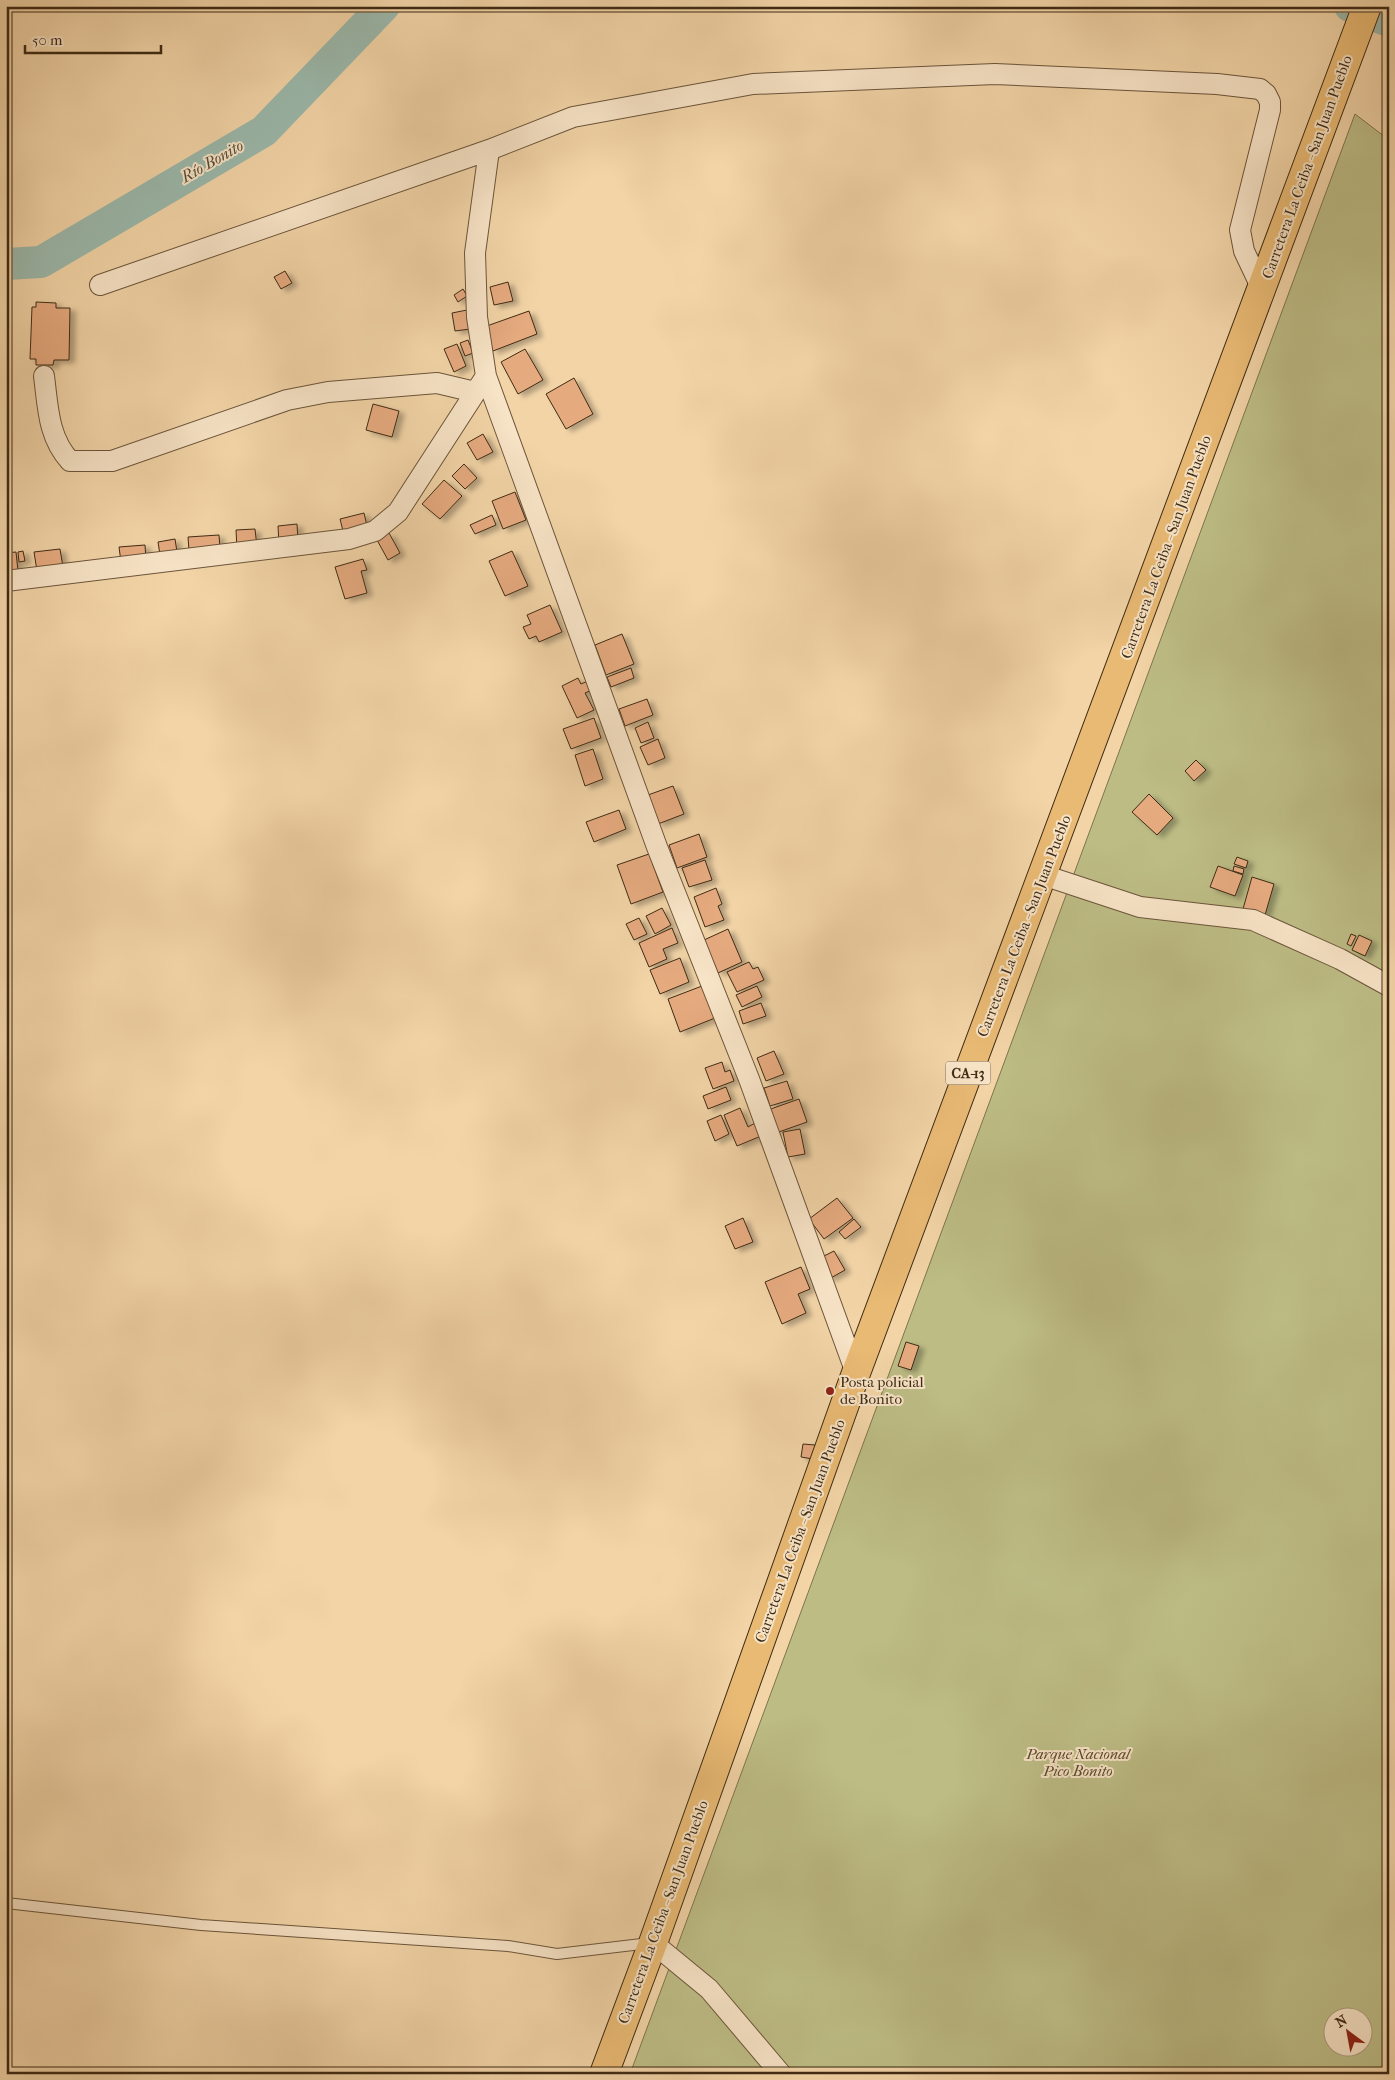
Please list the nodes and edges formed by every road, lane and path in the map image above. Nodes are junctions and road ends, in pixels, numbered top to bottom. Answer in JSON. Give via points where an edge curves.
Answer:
{"nodes":[{"id":1,"x":1368,"y":6,"type":"edge"},
{"id":2,"x":489,"y":150,"type":"junction"},
{"id":3,"x":100,"y":285,"type":"dead end"},
{"id":4,"x":1262,"y":289,"type":"junction"},
{"id":5,"x":44,"y":376,"type":"dead end"},
{"id":6,"x":480,"y":384,"type":"junction"},
{"id":7,"x":6,"y":581,"type":"edge"},
{"id":8,"x":1043,"y":875,"type":"junction"},
{"id":9,"x":1389,"y":986,"type":"edge"},
{"id":10,"x":856,"y":1373,"type":"junction"},
{"id":11,"x":6,"y":1903,"type":"edge"},
{"id":12,"x":653,"y":1943,"type":"junction"},
{"id":13,"x":604,"y":2074,"type":"edge"},
{"id":14,"x":781,"y":2074,"type":"edge"}],
"edges":[{"from":1,"to":4,"type":"main road","name":"Carretera La Ceiba - San Juan Pueblo","number":"CA-13"},
{"from":2,"to":3,"type":"street"},
{"from":2,"to":4,"type":"street","via":[[573,117],[753,84],[995,74],[1218,84],[1260,90],[1270,102],[1270,110],[1240,230],[1244,251]]},
{"from":2,"to":6,"type":"street","via":[[475,253]]},
{"from":4,"to":8,"type":"main road","name":"Carretera La Ceiba - San Juan Pueblo","number":"CA-13"},
{"from":5,"to":6,"type":"street","via":[[52,430],[60,450],[70,461],[90,462],[112,461],[287,400],[328,392]]},
{"from":6,"to":7,"type":"street","via":[[398,512],[375,532],[348,539]]},
{"from":6,"to":10,"type":"street","via":[[748,1079]]},
{"from":8,"to":9,"type":"street","via":[[1140,907],[1253,920],[1340,959]]},
{"from":8,"to":10,"type":"main road","name":"Carretera La Ceiba - San Juan Pueblo","number":"CA-13"},
{"from":10,"to":12,"type":"main road","name":"Carretera La Ceiba - San Juan Pueblo","number":"CA-13"},
{"from":11,"to":12,"type":"lane","via":[[201,1924],[508,1946],[557,1954]]},
{"from":12,"to":13,"type":"main road","name":"Carretera La Ceiba - San Juan Pueblo","number":"CA-13"},
{"from":12,"to":14,"type":"street","via":[[709,1989]]}]}
